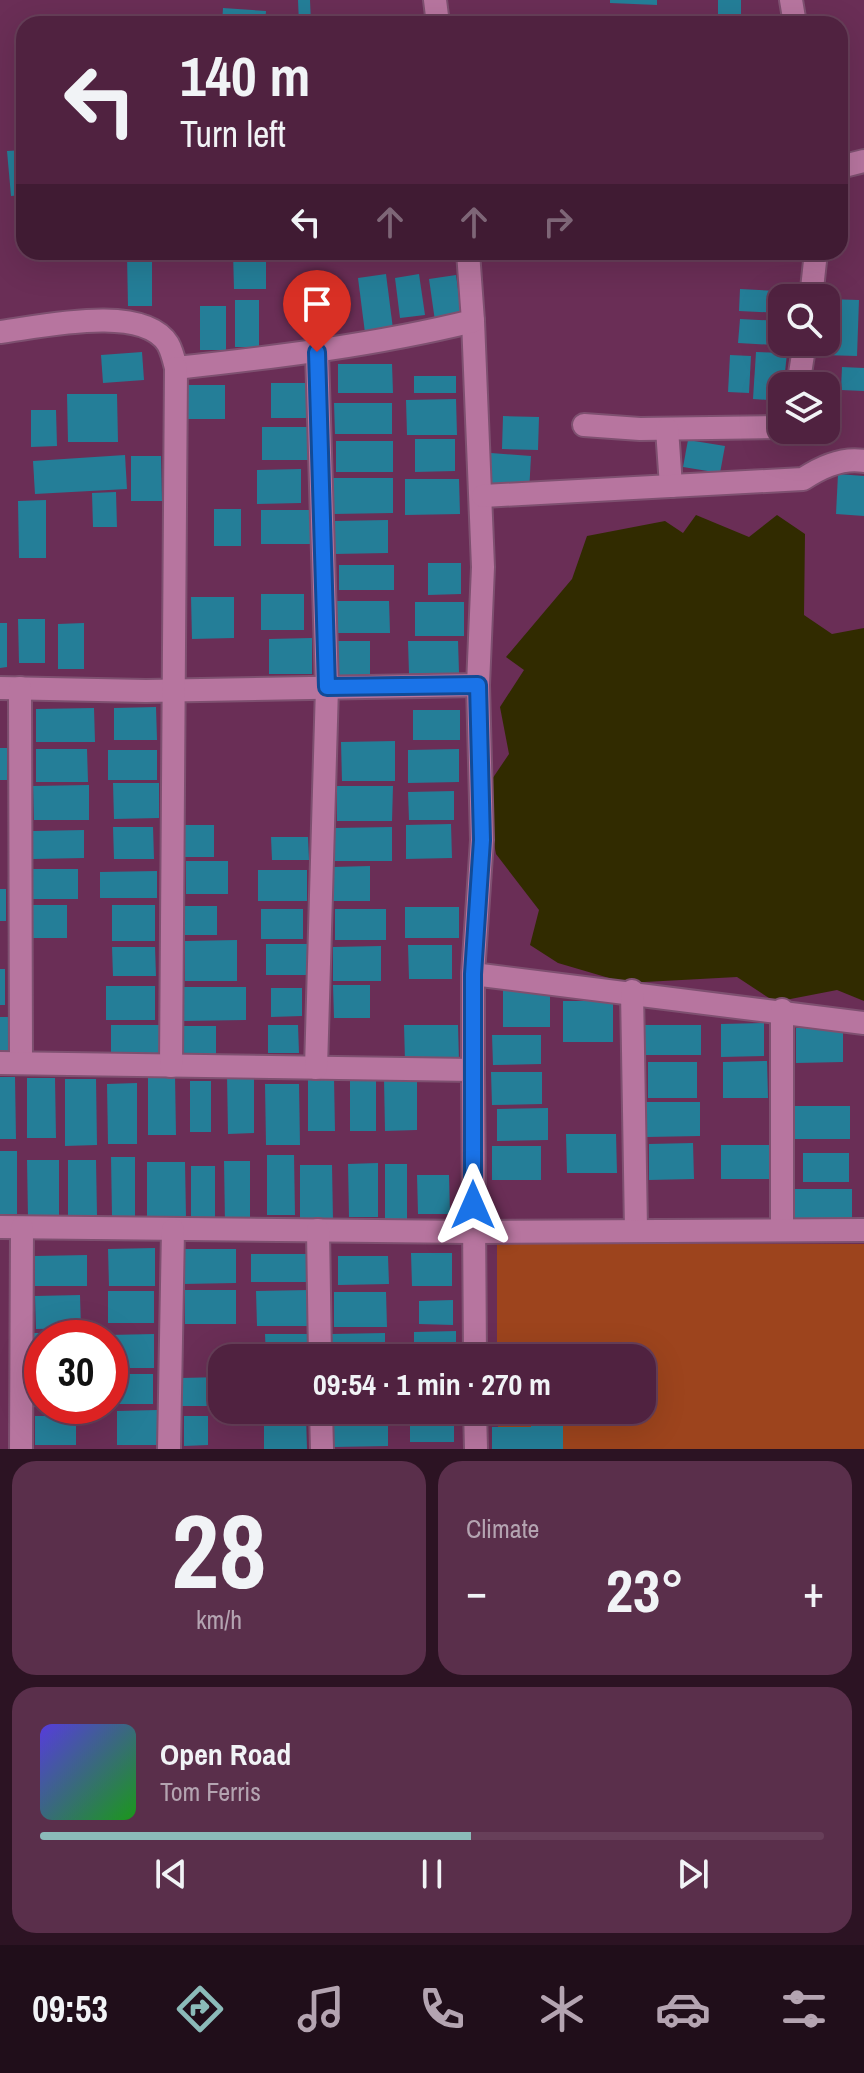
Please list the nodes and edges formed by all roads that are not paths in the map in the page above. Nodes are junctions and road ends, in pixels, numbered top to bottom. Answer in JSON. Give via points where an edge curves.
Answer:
{"nodes":[{"id":1,"x":469,"y":260,"type":"edge"},
{"id":2,"x":815,"y":260,"type":"edge"},
{"id":3,"x":813,"y":284,"type":"edge"},
{"id":4,"x":473,"y":321,"type":"junction"},
{"id":5,"x":0,"y":332,"type":"edge"},
{"id":6,"x":317,"y":352,"type":"junction"},
{"id":7,"x":176,"y":368,"type":"junction"},
{"id":8,"x":584,"y":425,"type":"dead end"},
{"id":9,"x":768,"y":427,"type":"edge"},
{"id":10,"x":667,"y":429,"type":"junction"},
{"id":11,"x":864,"y":461,"type":"edge"},
{"id":12,"x":671,"y":486,"type":"junction"},
{"id":13,"x":483,"y":496,"type":"junction"},
{"id":14,"x":478,"y":685,"type":"junction"},
{"id":15,"x":327,"y":687,"type":"junction"},
{"id":16,"x":10,"y":688,"type":"edge"},
{"id":17,"x":172,"y":689,"type":"junction"},
{"id":18,"x":473,"y":974,"type":"junction"},
{"id":19,"x":632,"y":991,"type":"junction"},
{"id":20,"x":782,"y":1010,"type":"junction"},
{"id":21,"x":864,"y":1023,"type":"edge"},
{"id":22,"x":10,"y":1063,"type":"edge"},
{"id":23,"x":171,"y":1066,"type":"junction"},
{"id":24,"x":316,"y":1068,"type":"junction"},
{"id":25,"x":473,"y":1070,"type":"junction"},
{"id":26,"x":11,"y":1227,"type":"edge"},
{"id":27,"x":173,"y":1230,"type":"junction"},
{"id":28,"x":318,"y":1230,"type":"junction"},
{"id":29,"x":636,"y":1230,"type":"junction"},
{"id":30,"x":782,"y":1230,"type":"junction"},
{"id":31,"x":864,"y":1230,"type":"edge"},
{"id":32,"x":473,"y":1232,"type":"junction"},
{"id":33,"x":320,"y":1344,"type":"edge"},
{"id":34,"x":475,"y":1344,"type":"edge"},
{"id":35,"x":321,"y":1424,"type":"edge"},
{"id":36,"x":475,"y":1424,"type":"edge"},
{"id":37,"x":21,"y":1449,"type":"edge"},
{"id":38,"x":169,"y":1449,"type":"edge"},
{"id":39,"x":322,"y":1449,"type":"edge"},
{"id":40,"x":476,"y":1449,"type":"edge"}],
"edges":[{"from":1,"to":4,"type":"street"},
{"from":2,"to":3,"type":"street"},
{"from":4,"to":6,"type":"street"},
{"from":4,"to":13,"type":"street"},
{"from":5,"to":7,"type":"street","via":[[125,320],[150,328],[167,342]]},
{"from":6,"to":7,"type":"street"},
{"from":6,"to":15,"type":"street"},
{"from":7,"to":17,"type":"street"},
{"from":8,"to":10,"type":"street"},
{"from":9,"to":10,"type":"street"},
{"from":10,"to":12,"type":"street"},
{"from":11,"to":12,"type":"street","via":[[821,467],[803,479]]},
{"from":12,"to":13,"type":"street"},
{"from":13,"to":14,"type":"street"},
{"from":14,"to":15,"type":"street"},
{"from":14,"to":18,"type":"street","via":[[482,840]]},
{"from":15,"to":17,"type":"street"},
{"from":15,"to":24,"type":"street"},
{"from":16,"to":17,"type":"street"},
{"from":16,"to":22,"type":"street"},
{"from":17,"to":23,"type":"street"},
{"from":18,"to":19,"type":"street"},
{"from":18,"to":25,"type":"street"},
{"from":19,"to":20,"type":"street"},
{"from":19,"to":29,"type":"street"},
{"from":20,"to":21,"type":"street"},
{"from":20,"to":30,"type":"street"},
{"from":22,"to":23,"type":"street"},
{"from":23,"to":24,"type":"street"},
{"from":24,"to":25,"type":"street"},
{"from":25,"to":32,"type":"street"},
{"from":26,"to":27,"type":"street"},
{"from":26,"to":37,"type":"street"},
{"from":27,"to":28,"type":"street"},
{"from":27,"to":38,"type":"street"},
{"from":28,"to":32,"type":"street"},
{"from":28,"to":33,"type":"street"},
{"from":29,"to":30,"type":"street"},
{"from":29,"to":32,"type":"street"},
{"from":30,"to":31,"type":"street"},
{"from":32,"to":34,"type":"street"},
{"from":35,"to":39,"type":"street"},
{"from":36,"to":40,"type":"street"}]}
